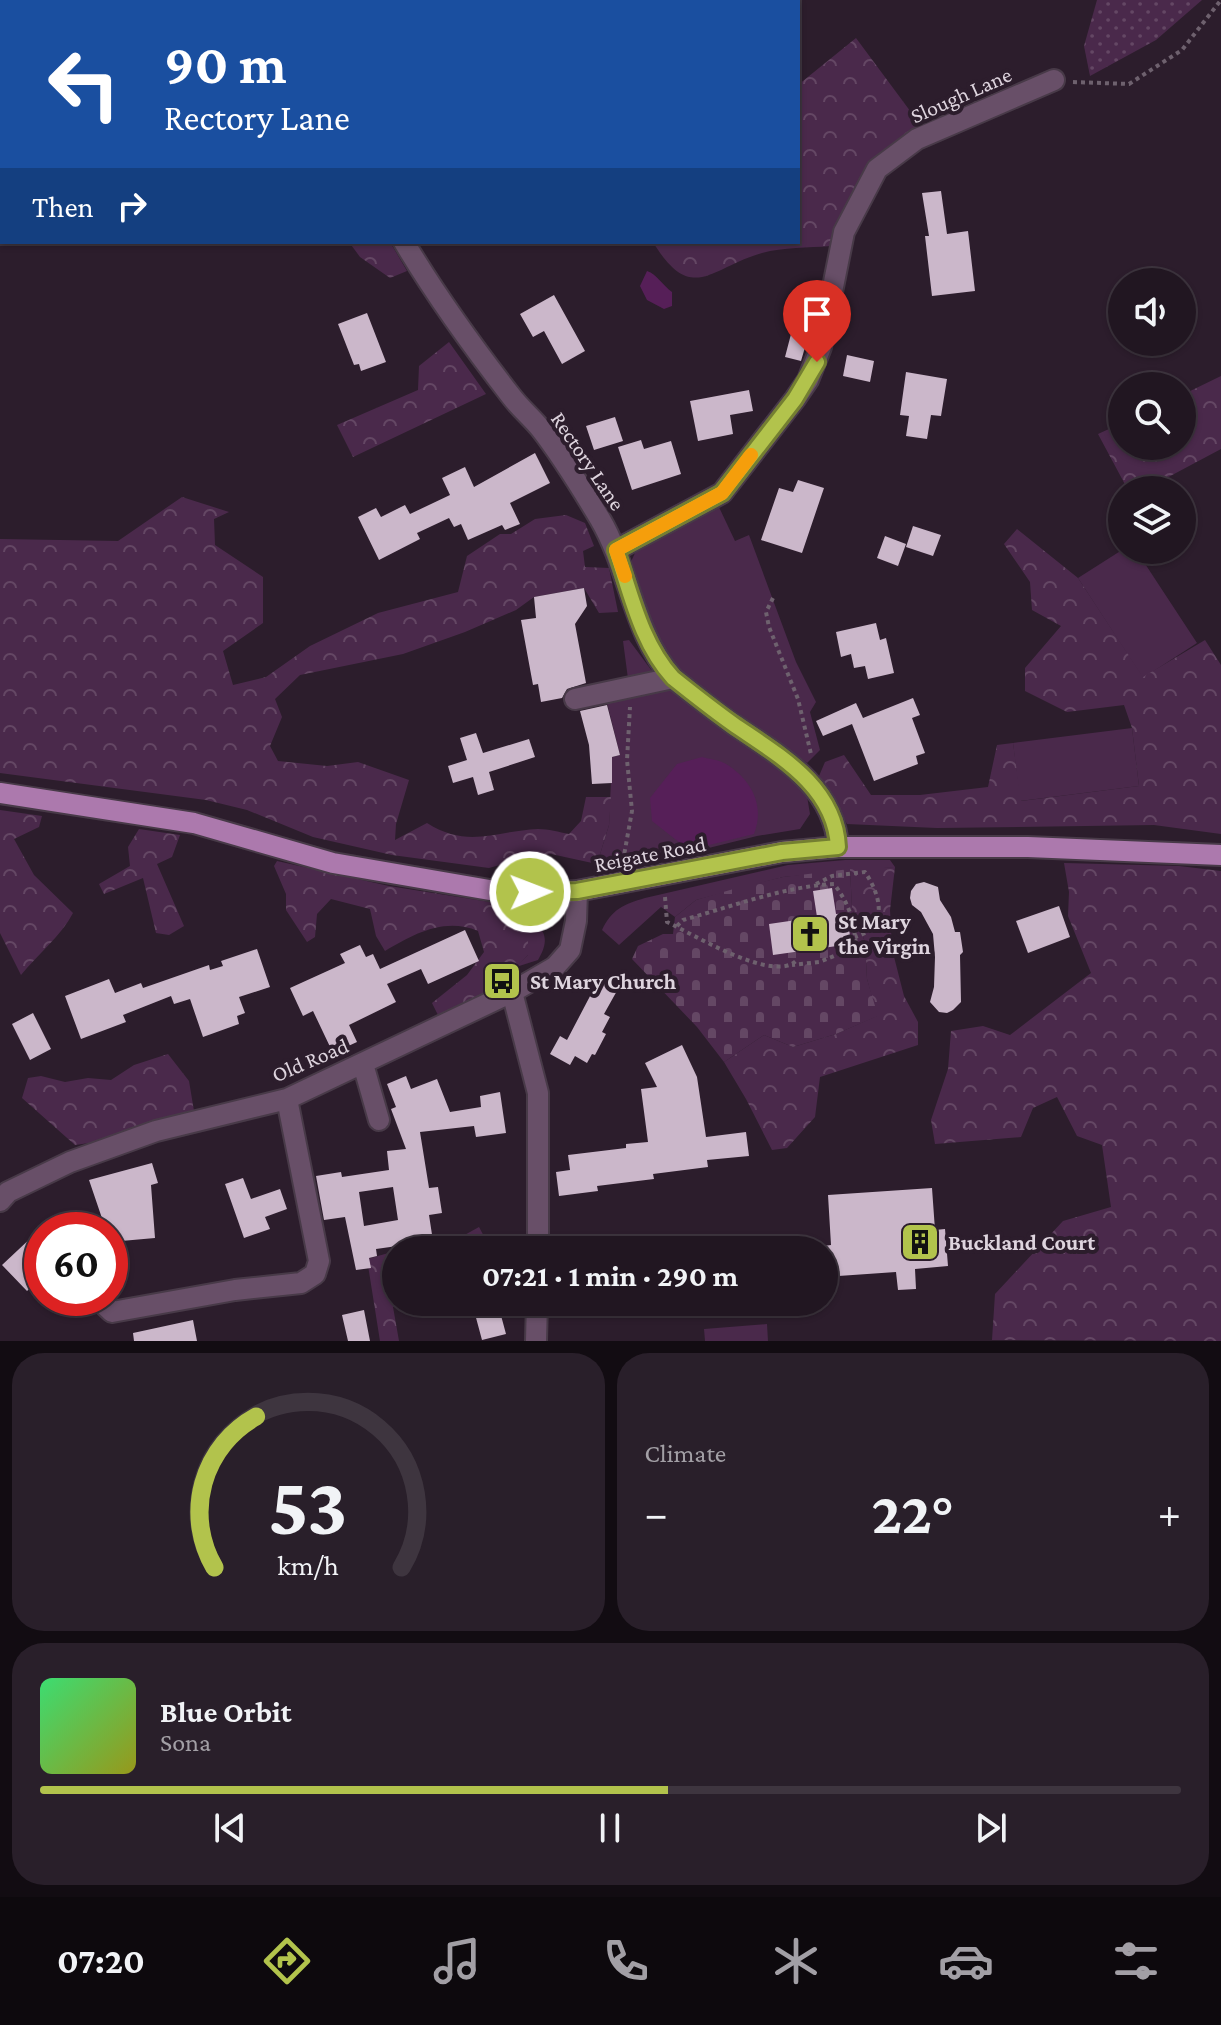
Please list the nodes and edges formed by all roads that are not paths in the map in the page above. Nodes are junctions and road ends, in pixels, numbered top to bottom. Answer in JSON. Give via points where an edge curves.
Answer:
{"nodes":[{"id":1,"x":1054,"y":80,"type":"road end"},
{"id":2,"x":405,"y":244,"type":"edge"},
{"id":3,"x":616,"y":550,"type":"junction"},
{"id":4,"x":673,"y":678,"type":"junction"},
{"id":5,"x":575,"y":699,"type":"dead end"},
{"id":6,"x":0,"y":793,"type":"edge"},
{"id":7,"x":838,"y":847,"type":"junction"},
{"id":8,"x":1221,"y":855,"type":"edge"},
{"id":9,"x":577,"y":891,"type":"junction"},
{"id":10,"x":512,"y":992,"type":"junction"},
{"id":11,"x":363,"y":1064,"type":"junction"},
{"id":12,"x":287,"y":1099,"type":"junction"},
{"id":13,"x":379,"y":1120,"type":"dead end"},
{"id":14,"x":0,"y":1201,"type":"edge"},
{"id":15,"x":538,"y":1236,"type":"edge"},
{"id":16,"x":128,"y":1309,"type":"edge"},
{"id":17,"x":537,"y":1316,"type":"edge"},
{"id":18,"x":536,"y":1341,"type":"edge"}],
"edges":[{"from":1,"to":3,"type":"street","name":"Slough Lane","via":[[917,139],[877,169],[844,232],[821,347],[808,380],[722,493]]},
{"from":2,"to":3,"type":"street","name":"Rectory Lane","via":[[481,356],[539,427]]},
{"from":3,"to":4,"type":"street","name":"Rectory Lane","via":[[645,635]]},
{"from":4,"to":5,"type":"street"},
{"from":4,"to":7,"type":"street","name":"Rectory Lane","via":[[813,785],[837,826]]},
{"from":6,"to":9,"type":"main road","name":"Reigate Road","via":[[194,823],[333,863],[464,888]]},
{"from":7,"to":8,"type":"main road","name":"Reigate Road"},
{"from":7,"to":9,"type":"main road","name":"Reigate Road","via":[[782,852]]},
{"from":9,"to":10,"type":"street","name":"Old Road","via":[[570,950],[555,967]]},
{"from":10,"to":11,"type":"street","name":"Old Road"},
{"from":10,"to":15,"type":"street","via":[[538,1093]]},
{"from":11,"to":12,"type":"street","name":"Old Road"},
{"from":11,"to":13,"type":"street"},
{"from":12,"to":14,"type":"street","name":"Old Road","via":[[156,1131],[70,1162]]},
{"from":12,"to":16,"type":"street","via":[[319,1261],[315,1274],[301,1283]]},
{"from":17,"to":18,"type":"street"}]}
